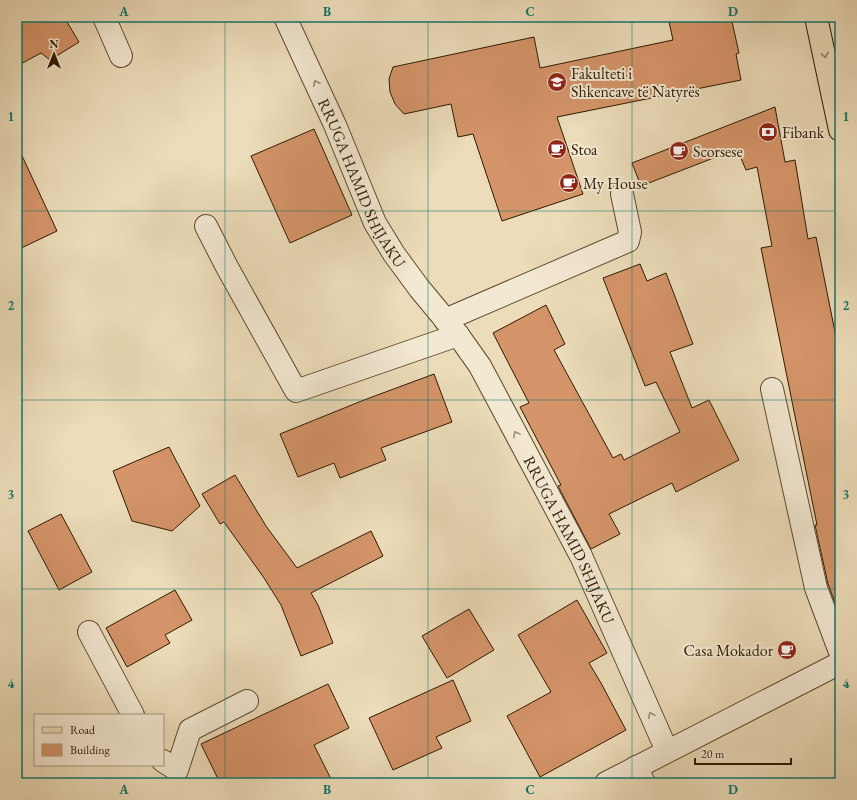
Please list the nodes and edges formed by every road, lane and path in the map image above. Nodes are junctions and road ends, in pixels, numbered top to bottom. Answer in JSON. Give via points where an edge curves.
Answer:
{"nodes":[{"id":1,"x":104,"y":17,"type":"edge"},
{"id":2,"x":285,"y":17,"type":"edge"},
{"id":3,"x":816,"y":17,"type":"edge"},
{"id":4,"x":121,"y":56,"type":"dead end"},
{"id":5,"x":840,"y":130,"type":"edge"},
{"id":6,"x":622,"y":194,"type":"dead end"},
{"id":7,"x":206,"y":226,"type":"dead end"},
{"id":8,"x":452,"y":328,"type":"junction"},
{"id":9,"x":772,"y":389,"type":"dead end"},
{"id":10,"x":89,"y":632,"type":"dead end"},
{"id":11,"x":840,"y":652,"type":"edge"},
{"id":12,"x":840,"y":663,"type":"edge"},
{"id":13,"x":247,"y":701,"type":"dead end"},
{"id":14,"x":132,"y":714,"type":"edge"},
{"id":15,"x":667,"y":751,"type":"junction"},
{"id":16,"x":175,"y":771,"type":"edge"},
{"id":17,"x":640,"y":775,"type":"edge"},
{"id":18,"x":606,"y":783,"type":"edge"}],
"edges":[{"from":1,"to":4,"type":"street"},
{"from":8,"to":2,"type":"street","name":"RRUGA HAMID SHIJAKU","one_way":true,"via":[[394,254],[375,222],[335,124]]},
{"from":3,"to":5,"type":"main road","one_way":true},
{"from":6,"to":8,"type":"street","via":[[630,232],[628,241]]},
{"from":7,"to":8,"type":"street","via":[[296,391]]},
{"from":15,"to":8,"type":"street","name":"RRUGA HAMID SHIJAKU","one_way":true,"via":[[581,556],[480,366]]},
{"from":9,"to":11,"type":"street","via":[[816,588]]},
{"from":10,"to":14,"type":"street"},
{"from":12,"to":15,"type":"street"},
{"from":13,"to":16,"type":"street","via":[[190,730]]},
{"from":15,"to":17,"type":"street"},
{"from":17,"to":18,"type":"street"}]}
